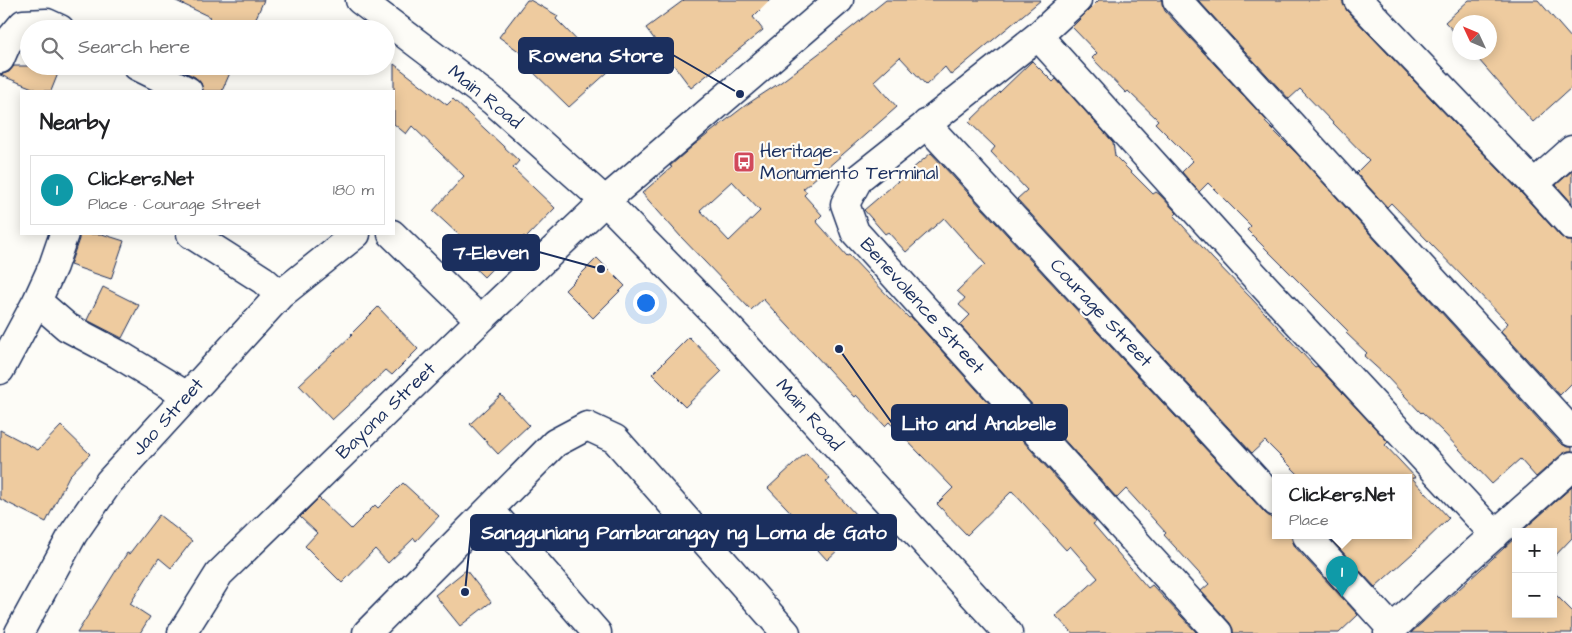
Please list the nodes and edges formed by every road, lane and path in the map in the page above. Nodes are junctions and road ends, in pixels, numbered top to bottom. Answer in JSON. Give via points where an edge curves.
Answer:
{"nodes":[{"id":1,"x":360,"y":0,"type":"edge"},
{"id":2,"x":839,"y":0,"type":"edge"},
{"id":3,"x":1078,"y":0,"type":"edge"},
{"id":4,"x":1177,"y":0,"type":"edge"},
{"id":5,"x":1358,"y":0,"type":"edge"},
{"id":6,"x":386,"y":20,"type":"edge"},
{"id":7,"x":395,"y":27,"type":"edge"},
{"id":8,"x":20,"y":28,"type":"edge"},
{"id":9,"x":1038,"y":36,"type":"junction"},
{"id":10,"x":0,"y":59,"type":"edge"},
{"id":11,"x":155,"y":75,"type":"edge"},
{"id":12,"x":186,"y":90,"type":"edge"},
{"id":13,"x":926,"y":124,"type":"junction"},
{"id":14,"x":1572,"y":150,"type":"edge"},
{"id":15,"x":1534,"y":184,"type":"junction"},
{"id":16,"x":605,"y":201,"type":"junction"},
{"id":17,"x":1572,"y":226,"type":"edge"},
{"id":18,"x":64,"y":235,"type":"edge"},
{"id":19,"x":193,"y":235,"type":"edge"},
{"id":20,"x":355,"y":235,"type":"edge"},
{"id":21,"x":393,"y":235,"type":"edge"},
{"id":22,"x":280,"y":295,"type":"junction"},
{"id":23,"x":37,"y":301,"type":"junction"},
{"id":24,"x":480,"y":320,"type":"junction"},
{"id":25,"x":0,"y":370,"type":"edge"},
{"id":26,"x":187,"y":396,"type":"junction"},
{"id":27,"x":1572,"y":432,"type":"edge"},
{"id":28,"x":1572,"y":466,"type":"edge"},
{"id":29,"x":1272,"y":498,"type":"edge"},
{"id":30,"x":490,"y":510,"type":"junction"},
{"id":31,"x":1495,"y":535,"type":"junction"},
{"id":32,"x":1310,"y":539,"type":"edge"},
{"id":33,"x":1390,"y":631,"type":"edge"},
{"id":34,"x":19,"y":633,"type":"edge"},
{"id":35,"x":182,"y":633,"type":"edge"},
{"id":36,"x":367,"y":633,"type":"edge"},
{"id":37,"x":597,"y":633,"type":"edge"},
{"id":38,"x":786,"y":633,"type":"edge"},
{"id":39,"x":1008,"y":633,"type":"edge"},
{"id":40,"x":1218,"y":633,"type":"edge"}],
"edges":[{"from":1,"to":6,"type":"street","name":"Main Road"},
{"from":2,"to":16,"type":"street"},
{"from":3,"to":9,"type":"street","name":"Benevolence Street"},
{"from":4,"to":27,"type":"street"},
{"from":5,"to":15,"type":"street"},
{"from":7,"to":16,"type":"street","name":"Main Road","via":[[493,101]]},
{"from":8,"to":10,"type":"street"},
{"from":9,"to":13,"type":"street","name":"Benevolence Street"},
{"from":9,"to":31,"type":"street"},
{"from":11,"to":12,"type":"street"},
{"from":13,"to":29,"type":"street","name":"Courage Street"},
{"from":13,"to":40,"type":"street","name":"Benevolence Street","via":[[859,178],[845,204],[855,232]]},
{"from":14,"to":15,"type":"street"},
{"from":15,"to":17,"type":"street"},
{"from":16,"to":24,"type":"street","name":"Bayona Street"},
{"from":16,"to":39,"type":"street","name":"Main Road","via":[[730,329]]},
{"from":18,"to":23,"type":"street"},
{"from":19,"to":22,"type":"street","via":[[263,280]]},
{"from":20,"to":22,"type":"street","name":"Jao Street"},
{"from":21,"to":24,"type":"street"},
{"from":22,"to":26,"type":"street","name":"Jao Street"},
{"from":23,"to":25,"type":"street"},
{"from":23,"to":26,"type":"street","via":[[67,327]]},
{"from":24,"to":35,"type":"street","name":"Bayona Street","via":[[219,574]]},
{"from":26,"to":34,"type":"street","name":"Jao Street","via":[[109,482],[73,534]]},
{"from":28,"to":31,"type":"street"},
{"from":30,"to":36,"type":"street"},
{"from":30,"to":37,"type":"street"},
{"from":30,"to":38,"type":"street","via":[[555,443],[587,426],[615,439]]},
{"from":31,"to":33,"type":"street"},
{"from":32,"to":33,"type":"street"}]}
